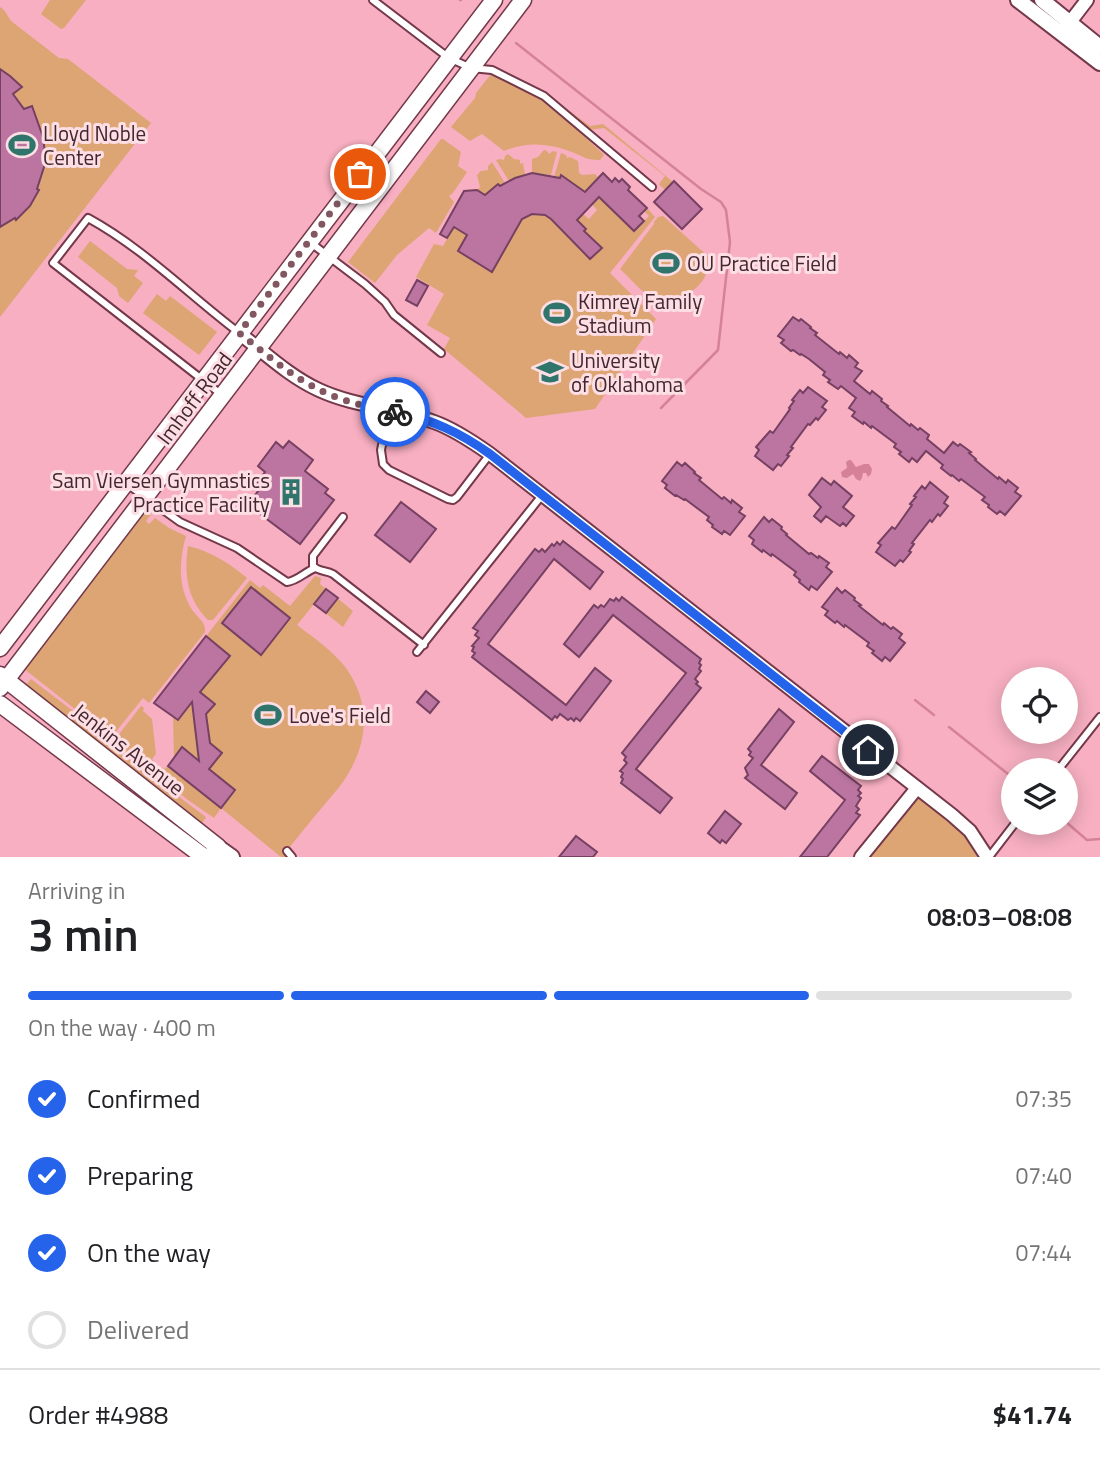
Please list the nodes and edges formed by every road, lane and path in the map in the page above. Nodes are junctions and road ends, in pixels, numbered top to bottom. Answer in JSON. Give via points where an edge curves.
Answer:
{"nodes":[{"id":1,"x":373,"y":0,"type":"edge"},
{"id":2,"x":494,"y":0,"type":"edge"},
{"id":3,"x":523,"y":0,"type":"edge"},
{"id":4,"x":1018,"y":0,"type":"edge"},
{"id":5,"x":1042,"y":0,"type":"edge"},
{"id":6,"x":1087,"y":0,"type":"edge"},
{"id":7,"x":1066,"y":28,"type":"junction"},
{"id":8,"x":1100,"y":47,"type":"edge"},
{"id":9,"x":449,"y":58,"type":"junction"},
{"id":10,"x":1100,"y":63,"type":"edge"},
{"id":11,"x":471,"y":68,"type":"junction"},
{"id":12,"x":379,"y":149,"type":"junction"},
{"id":13,"x":398,"y":164,"type":"junction"},
{"id":14,"x":652,"y":187,"type":"dead end"},
{"id":15,"x":309,"y":242,"type":"junction"},
{"id":16,"x":329,"y":256,"type":"junction"},
{"id":17,"x":239,"y":333,"type":"junction"},
{"id":18,"x":258,"y":348,"type":"junction"},
{"id":19,"x":441,"y":353,"type":"dead end"},
{"id":20,"x":203,"y":382,"type":"junction"},
{"id":21,"x":222,"y":396,"type":"junction"},
{"id":22,"x":389,"y":411,"type":"junction"},
{"id":23,"x":490,"y":454,"type":"junction"},
{"id":24,"x":126,"y":483,"type":"junction"},
{"id":25,"x":542,"y":494,"type":"junction"},
{"id":26,"x":145,"y":497,"type":"junction"},
{"id":27,"x":342,"y":517,"type":"dead end"},
{"id":28,"x":315,"y":568,"type":"junction"},
{"id":29,"x":424,"y":645,"type":"junction"},
{"id":30,"x":0,"y":648,"type":"edge"},
{"id":31,"x":418,"y":652,"type":"dead end"},
{"id":32,"x":2,"y":681,"type":"edge"},
{"id":33,"x":0,"y":704,"type":"edge"},
{"id":34,"x":1100,"y":717,"type":"edge"},
{"id":35,"x":1068,"y":758,"type":"edge"},
{"id":36,"x":917,"y":788,"type":"junction"},
{"id":37,"x":1006,"y":835,"type":"edge"},
{"id":38,"x":214,"y":852,"type":"edge"},
{"id":39,"x":204,"y":857,"type":"edge"},
{"id":40,"x":232,"y":857,"type":"edge"},
{"id":41,"x":861,"y":857,"type":"edge"},
{"id":42,"x":988,"y":857,"type":"edge"}],
"edges":[{"from":1,"to":9,"type":"lane"},
{"from":2,"to":9,"type":"main road","name":"Imhoff Road"},
{"from":3,"to":11,"type":"main road","name":"Imhoff Road"},
{"from":4,"to":7,"type":"street"},
{"from":5,"to":7,"type":"street"},
{"from":6,"to":7,"type":"street"},
{"from":7,"to":8,"type":"street"},
{"from":7,"to":10,"type":"street"},
{"from":9,"to":11,"type":"lane"},
{"from":9,"to":12,"type":"main road","name":"Imhoff Road"},
{"from":11,"to":13,"type":"main road","name":"Imhoff Road"},
{"from":11,"to":14,"type":"lane","via":[[492,70],[544,96]]},
{"from":12,"to":13,"type":"lane"},
{"from":12,"to":15,"type":"main road","name":"Imhoff Road"},
{"from":13,"to":16,"type":"main road","name":"Imhoff Road"},
{"from":15,"to":16,"type":"lane"},
{"from":15,"to":17,"type":"main road","name":"Imhoff Road"},
{"from":16,"to":18,"type":"main road","name":"Imhoff Road"},
{"from":16,"to":19,"type":"lane"},
{"from":17,"to":18,"type":"street"},
{"from":17,"to":20,"type":"main road","name":"Imhoff Road"},
{"from":17,"to":20,"type":"lane","via":[[149,260],[88,218],[53,263]]},
{"from":18,"to":21,"type":"main road","name":"Imhoff Road"},
{"from":18,"to":22,"type":"street","via":[[318,390]]},
{"from":20,"to":21,"type":"lane"},
{"from":20,"to":24,"type":"main road","name":"Imhoff Road"},
{"from":21,"to":26,"type":"main road","name":"Imhoff Road"},
{"from":22,"to":23,"type":"street","via":[[434,422]]},
{"from":22,"to":23,"type":"lane","via":[[381,450],[383,464],[448,499],[457,498]]},
{"from":23,"to":25,"type":"street"},
{"from":24,"to":26,"type":"lane"},
{"from":24,"to":30,"type":"main road","name":"Imhoff Road"},
{"from":25,"to":29,"type":"lane"},
{"from":25,"to":36,"type":"street"},
{"from":26,"to":28,"type":"lane","via":[[287,582]]},
{"from":26,"to":32,"type":"main road","name":"Imhoff Road"},
{"from":27,"to":28,"type":"lane","via":[[313,556]]},
{"from":28,"to":29,"type":"lane","via":[[333,575]]},
{"from":29,"to":31,"type":"lane"},
{"from":32,"to":38,"type":"main road","name":"Jenkins Avenue"},
{"from":33,"to":39,"type":"main road","name":"Jenkins Avenue"},
{"from":34,"to":35,"type":"lane"},
{"from":36,"to":41,"type":"street"},
{"from":36,"to":42,"type":"street","via":[[970,831]]},
{"from":37,"to":42,"type":"lane"},
{"from":38,"to":40,"type":"street","name":"Jenkins Avenue"}]}
